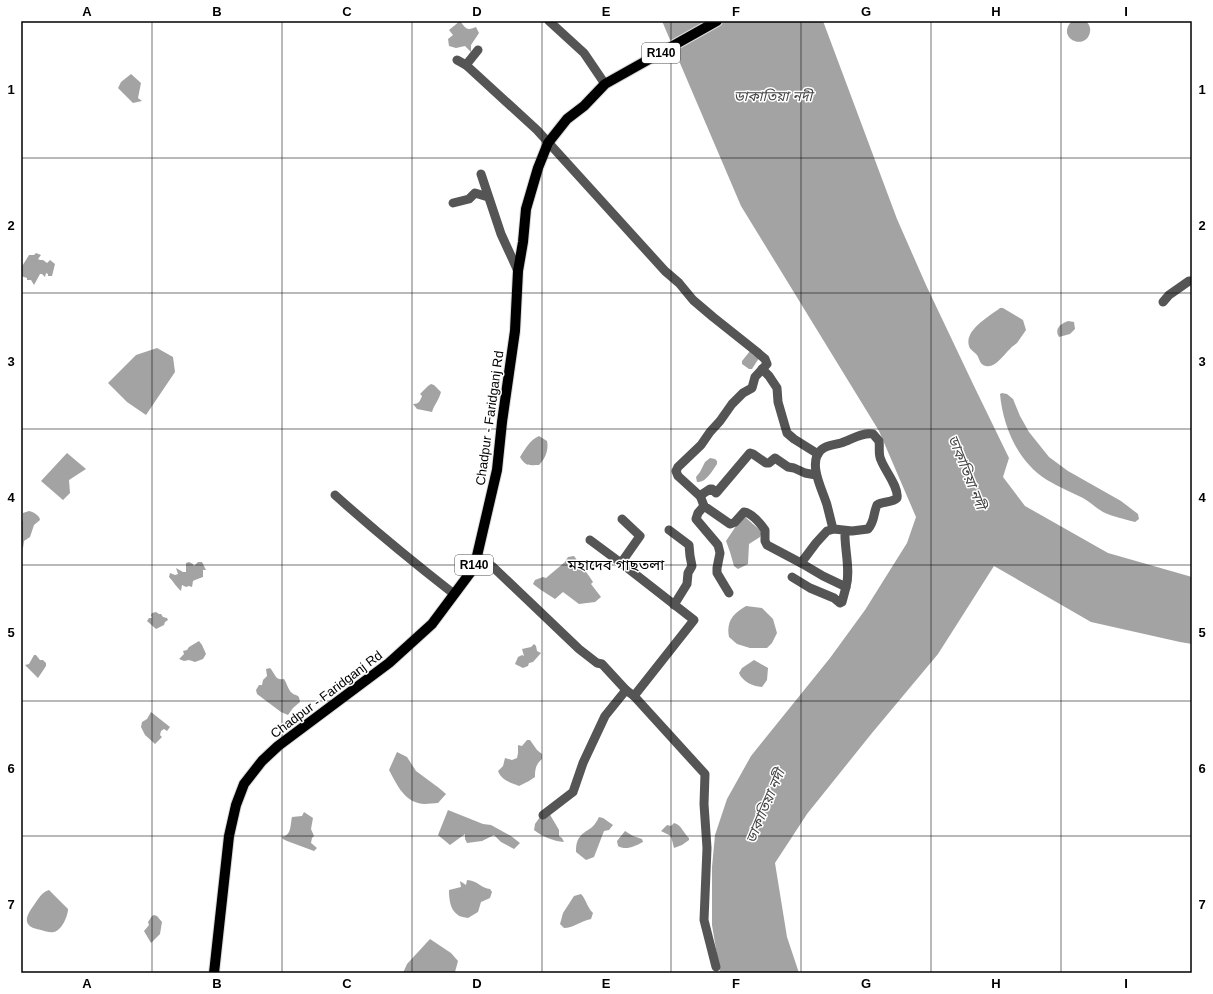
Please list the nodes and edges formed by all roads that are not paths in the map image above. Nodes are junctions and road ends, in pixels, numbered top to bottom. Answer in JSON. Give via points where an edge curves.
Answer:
{"nodes":[{"id":1,"x":549,"y":21,"type":"edge"},
{"id":2,"x":717,"y":21,"type":"edge"},
{"id":3,"x":478,"y":50,"type":"dead end"},
{"id":4,"x":457,"y":60,"type":"dead end"},
{"id":5,"x":466,"y":65,"type":"junction"},
{"id":6,"x":605,"y":84,"type":"junction"},
{"id":7,"x":548,"y":143,"type":"junction"},
{"id":8,"x":481,"y":174,"type":"dead end"},
{"id":9,"x":488,"y":197,"type":"junction"},
{"id":10,"x":453,"y":203,"type":"dead end"},
{"id":11,"x":518,"y":271,"type":"junction"},
{"id":12,"x":1192,"y":281,"type":"edge"},
{"id":13,"x":1162,"y":302,"type":"dead end"},
{"id":14,"x":762,"y":369,"type":"junction"},
{"id":15,"x":818,"y":454,"type":"junction"},
{"id":16,"x":816,"y":475,"type":"junction"},
{"id":17,"x":335,"y":495,"type":"dead end"},
{"id":18,"x":702,"y":501,"type":"junction"},
{"id":19,"x":622,"y":519,"type":"dead end"},
{"id":20,"x":833,"y":529,"type":"junction"},
{"id":21,"x":669,"y":530,"type":"dead end"},
{"id":22,"x":845,"y":531,"type":"junction"},
{"id":23,"x":590,"y":540,"type":"dead end"},
{"id":24,"x":477,"y":556,"type":"junction"},
{"id":25,"x":621,"y":563,"type":"junction"},
{"id":26,"x":801,"y":563,"type":"junction"},
{"id":27,"x":792,"y":577,"type":"dead end"},
{"id":28,"x":846,"y":587,"type":"junction"},
{"id":29,"x":729,"y":593,"type":"dead end"},
{"id":30,"x":454,"y":594,"type":"junction"},
{"id":31,"x":674,"y":605,"type":"junction"},
{"id":32,"x":626,"y":690,"type":"junction"},
{"id":33,"x":634,"y":696,"type":"junction"},
{"id":34,"x":543,"y":815,"type":"dead end"},
{"id":35,"x":716,"y":967,"type":"dead end"},
{"id":36,"x":214,"y":973,"type":"edge"}],
"edges":[{"from":1,"to":6,"type":"street","via":[[584,53]]},
{"from":2,"to":6,"type":"main road","name":"Chadpur - Faridganj Rd","number":"R140"},
{"from":3,"to":5,"type":"street"},
{"from":4,"to":5,"type":"street"},
{"from":5,"to":7,"type":"street"},
{"from":6,"to":7,"type":"main road","name":"Chadpur - Faridganj Rd","number":"R140","via":[[567,119]]},
{"from":7,"to":11,"type":"main road","name":"Chadpur - Faridganj Rd","number":"R140","via":[[526,209]]},
{"from":7,"to":14,"type":"street","via":[[693,300],[758,352],[767,364]]},
{"from":8,"to":9,"type":"street"},
{"from":9,"to":10,"type":"street","via":[[475,193],[469,199]]},
{"from":9,"to":11,"type":"street"},
{"from":11,"to":24,"type":"main road","name":"Chadpur - Faridganj Rd","number":"R140","via":[[515,331],[497,470]]},
{"from":12,"to":13,"type":"street"},
{"from":14,"to":15,"type":"street","via":[[777,388],[778,402],[787,433]]},
{"from":14,"to":18,"type":"street","via":[[755,377],[752,388],[732,404],[701,445],[676,471]]},
{"from":15,"to":16,"type":"street"},
{"from":15,"to":22,"type":"street","via":[[826,447],[864,434],[873,434],[878,441],[880,460],[898,494],[894,501],[877,505],[874,519],[868,529]]},
{"from":16,"to":18,"type":"street","via":[[788,467],[775,458],[769,463],[750,453],[717,492],[710,489],[705,492]]},
{"from":16,"to":20,"type":"street"},
{"from":17,"to":30,"type":"street","via":[[376,532]]},
{"from":18,"to":26,"type":"street","via":[[730,524],[746,512],[765,530],[767,545]]},
{"from":18,"to":29,"type":"street","via":[[696,519],[718,545],[720,552],[717,573]]},
{"from":19,"to":25,"type":"street","via":[[640,536]]},
{"from":20,"to":22,"type":"street"},
{"from":20,"to":26,"type":"street","via":[[827,531]]},
{"from":21,"to":31,"type":"street","via":[[690,545],[692,563],[687,584]]},
{"from":22,"to":28,"type":"street","via":[[848,568]]},
{"from":23,"to":25,"type":"street"},
{"from":24,"to":30,"type":"main road","name":"Chadpur - Faridganj Rd","number":"R140","via":[[470,573]]},
{"from":24,"to":32,"type":"street","via":[[493,567],[579,649],[602,664]]},
{"from":25,"to":31,"type":"street"},
{"from":26,"to":28,"type":"street"},
{"from":27,"to":28,"type":"street","via":[[840,603]]},
{"from":30,"to":36,"type":"main road","name":"Chadpur - Faridganj Rd","number":"R140","via":[[432,624],[389,663],[278,746],[244,784],[229,836]]},
{"from":31,"to":33,"type":"street","via":[[694,620]]},
{"from":32,"to":33,"type":"street"},
{"from":32,"to":34,"type":"street","via":[[605,716],[583,763],[573,792]]},
{"from":33,"to":35,"type":"street","via":[[705,774],[707,848],[704,920]]}]}
